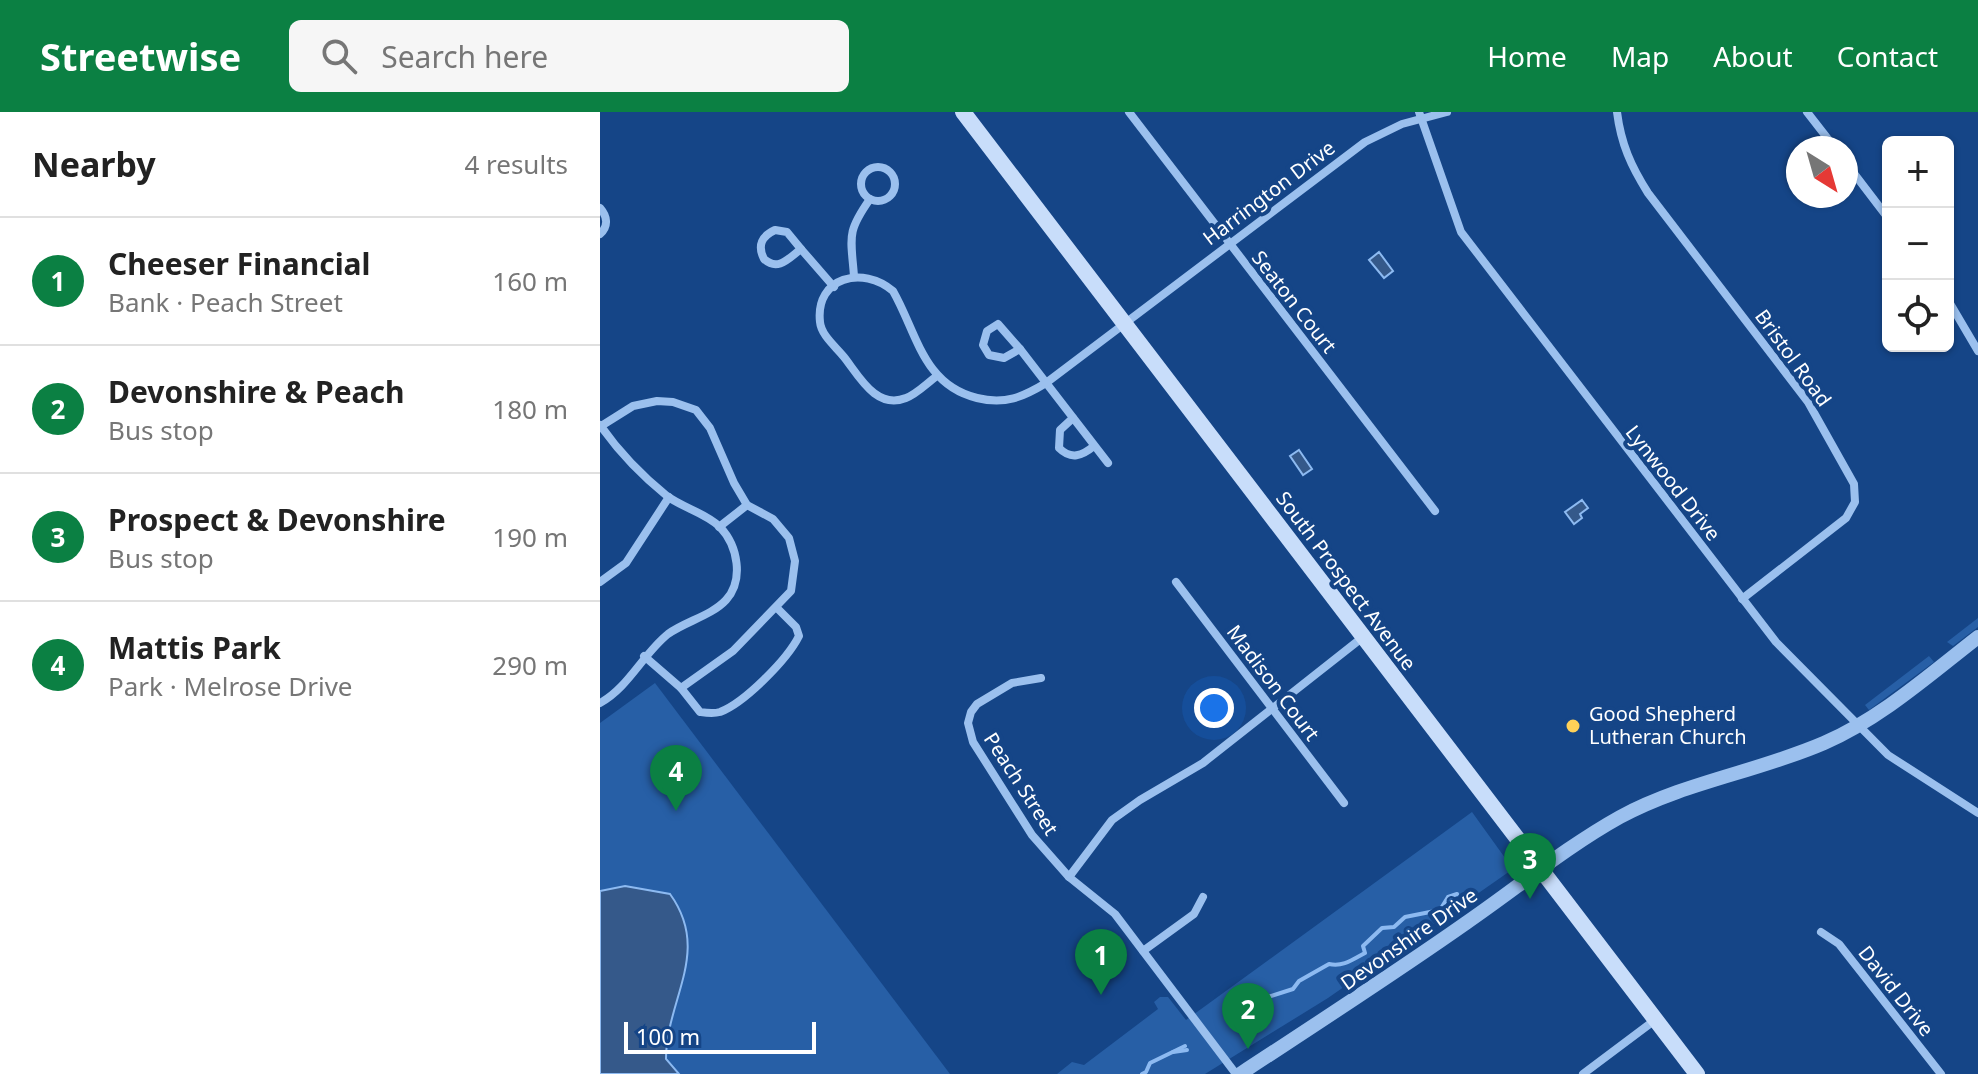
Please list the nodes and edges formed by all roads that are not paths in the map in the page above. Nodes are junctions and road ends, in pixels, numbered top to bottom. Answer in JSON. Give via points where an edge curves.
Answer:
{"nodes":[{"id":1,"x":963,"y":112,"type":"edge"},
{"id":2,"x":1129,"y":112,"type":"edge"},
{"id":3,"x":1447,"y":112,"type":"edge"},
{"id":4,"x":1617,"y":112,"type":"edge"},
{"id":5,"x":1807,"y":112,"type":"edge"},
{"id":6,"x":1420,"y":115,"type":"edge"},
{"id":7,"x":1826,"y":136,"type":"edge"},
{"id":8,"x":1858,"y":179,"type":"edge"},
{"id":9,"x":870,"y":199,"type":"junction"},
{"id":10,"x":600,"y":208,"type":"edge"},
{"id":11,"x":1882,"y":210,"type":"edge"},
{"id":12,"x":600,"y":234,"type":"edge"},
{"id":13,"x":1229,"y":243,"type":"junction"},
{"id":14,"x":801,"y":249,"type":"junction"},
{"id":15,"x":854,"y":276,"type":"junction"},
{"id":16,"x":834,"y":287,"type":"junction"},
{"id":17,"x":1954,"y":310,"type":"edge"},
{"id":18,"x":1125,"y":324,"type":"junction"},
{"id":19,"x":1020,"y":349,"type":"junction"},
{"id":20,"x":1978,"y":351,"type":"edge"},
{"id":21,"x":937,"y":376,"type":"junction"},
{"id":22,"x":1046,"y":383,"type":"junction"},
{"id":23,"x":1073,"y":418,"type":"junction"},
{"id":24,"x":600,"y":426,"type":"edge"},
{"id":25,"x":1094,"y":446,"type":"junction"},
{"id":26,"x":1108,"y":463,"type":"dead end"},
{"id":27,"x":669,"y":497,"type":"junction"},
{"id":28,"x":747,"y":505,"type":"junction"},
{"id":29,"x":1435,"y":511,"type":"dead end"},
{"id":30,"x":719,"y":527,"type":"junction"},
{"id":31,"x":600,"y":582,"type":"edge"},
{"id":32,"x":1176,"y":582,"type":"dead end"},
{"id":33,"x":1742,"y":599,"type":"junction"},
{"id":34,"x":777,"y":608,"type":"junction"},
{"id":35,"x":1363,"y":637,"type":"junction"},
{"id":36,"x":1978,"y":637,"type":"edge"},
{"id":37,"x":644,"y":656,"type":"junction"},
{"id":38,"x":1041,"y":678,"type":"dead end"},
{"id":39,"x":681,"y":688,"type":"junction"},
{"id":40,"x":600,"y":703,"type":"edge"},
{"id":41,"x":1272,"y":710,"type":"junction"},
{"id":42,"x":1859,"y":726,"type":"junction"},
{"id":43,"x":1344,"y":803,"type":"dead end"},
{"id":44,"x":1978,"y":813,"type":"edge"},
{"id":45,"x":1541,"y":870,"type":"junction"},
{"id":46,"x":1069,"y":877,"type":"junction"},
{"id":47,"x":1203,"y":897,"type":"dead end"},
{"id":48,"x":1821,"y":932,"type":"dead end"},
{"id":49,"x":1143,"y":951,"type":"junction"},
{"id":50,"x":1655,"y":1020,"type":"junction"},
{"id":51,"x":1238,"y":1074,"type":"edge"},
{"id":52,"x":1583,"y":1074,"type":"edge"},
{"id":53,"x":1697,"y":1074,"type":"edge"},
{"id":54,"x":1941,"y":1074,"type":"edge"}],
"edges":[{"from":1,"to":18,"type":"main road","name":"South Prospect Avenue"},
{"from":2,"to":13,"type":"street","name":"Seaton Court"},
{"from":3,"to":6,"type":"street","name":"Harrington Drive"},
{"from":4,"to":33,"type":"street","name":"Bristol Road","via":[[1623,147],[1642,184],[1808,402],[1854,484],[1855,502],[1846,518]]},
{"from":5,"to":7,"type":"street"},
{"from":6,"to":13,"type":"street","name":"Harrington Drive","via":[[1365,142]]},
{"from":6,"to":33,"type":"street","name":"Lynwood Drive","via":[[1461,232]]},
{"from":8,"to":11,"type":"street"},
{"from":9,"to":9,"type":"street","via":[[882,201],[893,194],[895,182],[884,168],[863,177],[862,190]]},
{"from":9,"to":15,"type":"street","via":[[851,234]]},
{"from":10,"to":12,"type":"street","via":[[607,223]]},
{"from":13,"to":18,"type":"street","name":"Harrington Drive"},
{"from":13,"to":29,"type":"street","name":"Seaton Court"},
{"from":14,"to":14,"type":"street","via":[[782,230],[768,233],[760,245],[764,259],[775,265]]},
{"from":14,"to":16,"type":"street"},
{"from":15,"to":16,"type":"street"},
{"from":15,"to":21,"type":"street","via":[[870,277],[893,291]]},
{"from":16,"to":21,"type":"street","via":[[822,304],[820,323],[869,389],[903,399]]},
{"from":17,"to":20,"type":"street"},
{"from":18,"to":22,"type":"street","name":"Harrington Drive"},
{"from":18,"to":35,"type":"main road","name":"South Prospect Avenue"},
{"from":19,"to":19,"type":"street","via":[[998,324],[984,337],[986,352],[996,358]]},
{"from":19,"to":22,"type":"street"},
{"from":21,"to":22,"type":"street","name":"Harrington Drive","via":[[963,395],[990,401],[1013,400]]},
{"from":22,"to":23,"type":"street"},
{"from":23,"to":25,"type":"street"},
{"from":23,"to":25,"type":"street","via":[[1060,430],[1059,448],[1078,456]]},
{"from":24,"to":27,"type":"street","via":[[620,454]]},
{"from":24,"to":28,"type":"street","via":[[633,406],[657,401],[696,410]]},
{"from":25,"to":26,"type":"street"},
{"from":27,"to":30,"type":"street"},
{"from":27,"to":31,"type":"street","via":[[626,563]]},
{"from":28,"to":30,"type":"street"},
{"from":28,"to":34,"type":"street","via":[[773,519],[789,538],[795,561],[791,591]]},
{"from":30,"to":37,"type":"street","via":[[738,569],[728,597],[672,631]]},
{"from":32,"to":41,"type":"street","name":"Madison Court"},
{"from":33,"to":42,"type":"street","name":"Lynwood Drive"},
{"from":34,"to":39,"type":"street","via":[[733,651]]},
{"from":34,"to":39,"type":"street","via":[[799,636],[761,683],[721,712],[710,714],[700,712]]},
{"from":35,"to":41,"type":"street"},
{"from":35,"to":45,"type":"main road","name":"South Prospect Avenue"},
{"from":36,"to":42,"type":"street","name":"Devonshire Drive"},
{"from":37,"to":39,"type":"street"},
{"from":37,"to":40,"type":"street","via":[[615,693]]},
{"from":38,"to":46,"type":"street","name":"Peach Street","via":[[1012,683],[977,704],[969,733],[1032,835]]},
{"from":41,"to":43,"type":"street","name":"Madison Court"},
{"from":41,"to":46,"type":"street","via":[[1203,763],[1112,820]]},
{"from":42,"to":44,"type":"street","name":"Lynwood Drive","via":[[1888,755]]},
{"from":42,"to":45,"type":"street","name":"Devonshire Drive","via":[[1801,752],[1649,802],[1581,840]]},
{"from":45,"to":50,"type":"main road","name":"South Prospect Avenue"},
{"from":45,"to":51,"type":"street","name":"Devonshire Drive","via":[[1383,982]]},
{"from":46,"to":49,"type":"street","name":"Peach Street","via":[[1115,914]]},
{"from":47,"to":49,"type":"street","via":[[1194,914]]},
{"from":48,"to":54,"type":"street","name":"David Drive","via":[[1839,944]]},
{"from":49,"to":51,"type":"street","name":"Peach Street"},
{"from":50,"to":52,"type":"street"},
{"from":50,"to":53,"type":"main road","name":"South Prospect Avenue"}]}
